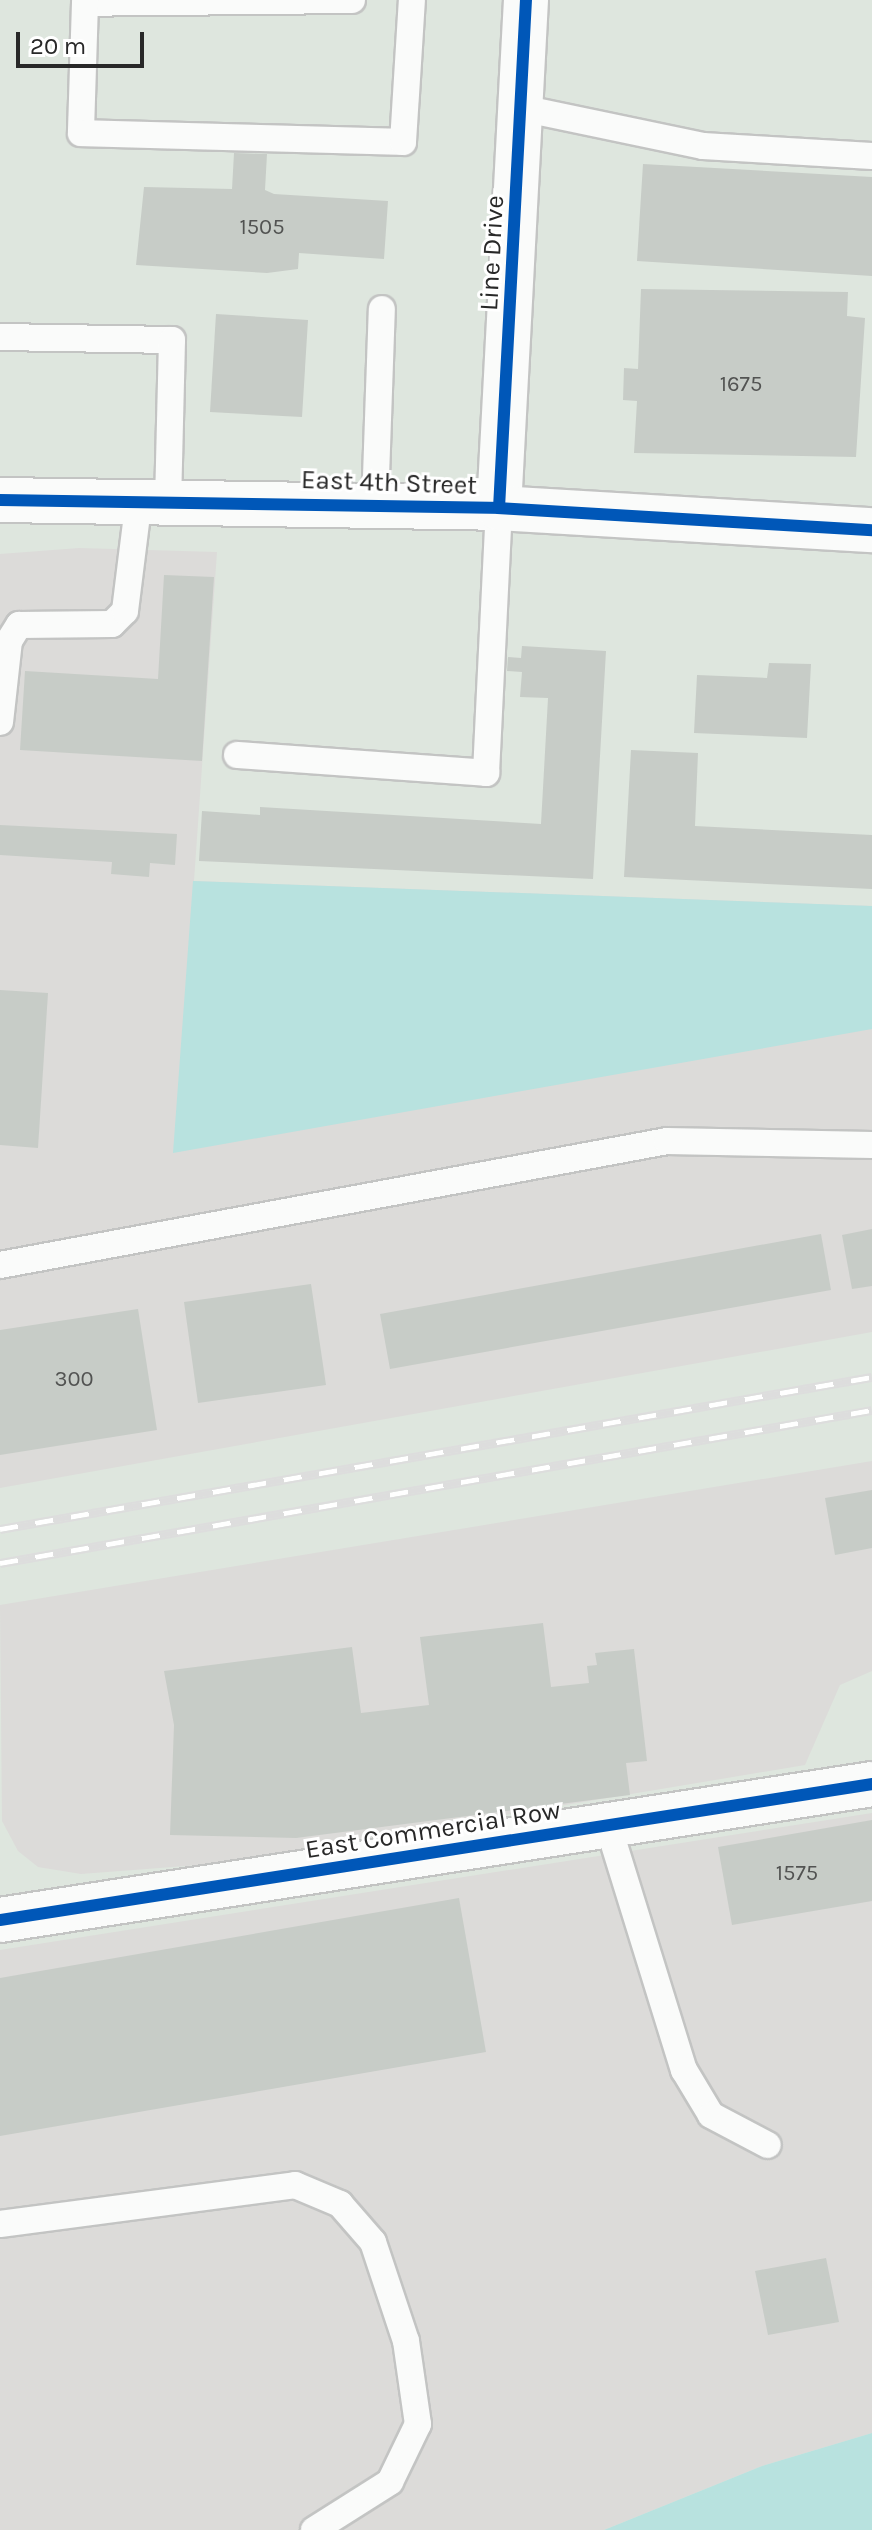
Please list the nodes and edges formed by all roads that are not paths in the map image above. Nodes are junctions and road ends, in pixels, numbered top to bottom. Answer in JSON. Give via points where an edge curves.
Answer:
{"nodes":[{"id":1,"x":352,"y":0,"type":"edge"},
{"id":2,"x":412,"y":0,"type":"edge"},
{"id":3,"x":526,"y":0,"type":"edge"},
{"id":4,"x":521,"y":108,"type":"junction"},
{"id":5,"x":872,"y":156,"type":"edge"},
{"id":6,"x":382,"y":309,"type":"dead end"},
{"id":7,"x":0,"y":337,"type":"edge"},
{"id":8,"x":153,"y":499,"type":"junction"},
{"id":9,"x":0,"y":500,"type":"edge"},
{"id":10,"x":375,"y":505,"type":"junction"},
{"id":11,"x":499,"y":508,"type":"junction"},
{"id":12,"x":872,"y":530,"type":"edge"},
{"id":13,"x":0,"y":722,"type":"edge"},
{"id":14,"x":237,"y":755,"type":"dead end"},
{"id":15,"x":872,"y":1145,"type":"edge"},
{"id":16,"x":0,"y":1265,"type":"edge"},
{"id":17,"x":872,"y":1784,"type":"edge"},
{"id":18,"x":608,"y":1825,"type":"junction"},
{"id":19,"x":0,"y":1920,"type":"edge"},
{"id":20,"x":768,"y":2145,"type":"dead end"},
{"id":21,"x":0,"y":2224,"type":"edge"},
{"id":22,"x":314,"y":2530,"type":"edge"}],
"edges":[{"from":1,"to":2,"type":"lane","via":[[85,3],[81,133],[403,142]]},
{"from":3,"to":4,"type":"street","name":"Line Drive"},
{"from":4,"to":5,"type":"lane","via":[[703,146]]},
{"from":4,"to":11,"type":"street","name":"Line Drive"},
{"from":6,"to":10,"type":"lane"},
{"from":7,"to":8,"type":"lane","via":[[172,340]]},
{"from":8,"to":9,"type":"street","name":"East 4th Street"},
{"from":8,"to":10,"type":"street","name":"East 4th Street"},
{"from":8,"to":13,"type":"lane","via":[[125,611],[112,624],[19,625],[9,641]]},
{"from":10,"to":11,"type":"street","name":"East 4th Street"},
{"from":11,"to":12,"type":"street","name":"East 4th Street"},
{"from":11,"to":14,"type":"lane","via":[[486,773]]},
{"from":15,"to":16,"type":"lane","via":[[667,1141]]},
{"from":17,"to":18,"type":"street","name":"East Commercial Row"},
{"from":18,"to":19,"type":"street","name":"East Commercial Row"},
{"from":18,"to":20,"type":"lane","via":[[684,2070],[711,2115]]},
{"from":21,"to":22,"type":"lane","via":[[295,2185],[340,2204],[373,2242],[406,2341],[418,2424],[390,2482]]}]}
